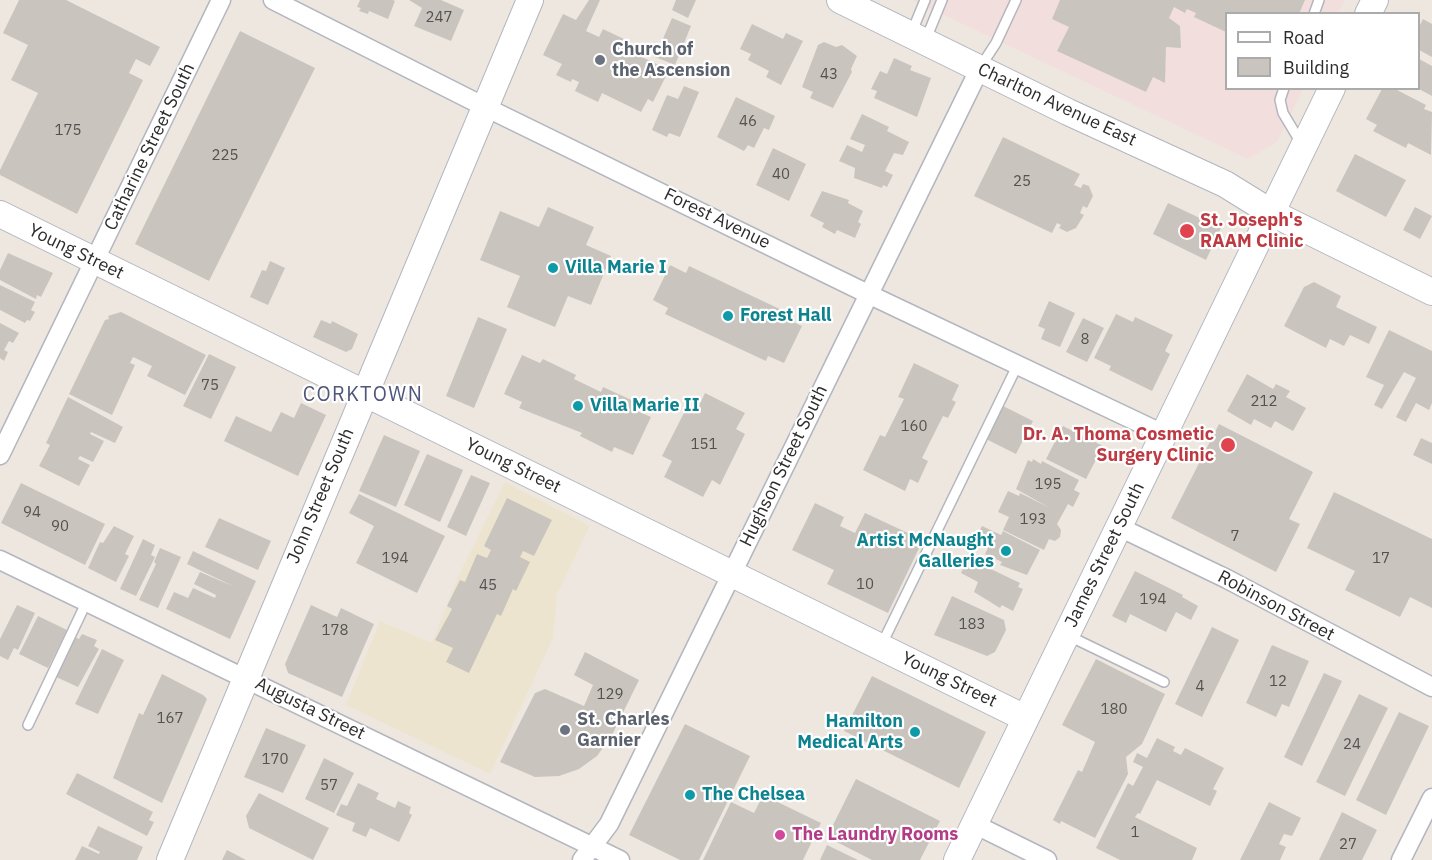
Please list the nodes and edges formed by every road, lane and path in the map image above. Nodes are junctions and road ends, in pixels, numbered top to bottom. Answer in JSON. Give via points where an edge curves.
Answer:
{"nodes":[{"id":1,"x":221,"y":0,"type":"edge"},
{"id":2,"x":273,"y":0,"type":"edge"},
{"id":3,"x":530,"y":0,"type":"edge"},
{"id":4,"x":840,"y":0,"type":"edge"},
{"id":5,"x":925,"y":0,"type":"edge"},
{"id":6,"x":942,"y":0,"type":"edge"},
{"id":7,"x":1016,"y":0,"type":"edge"},
{"id":8,"x":918,"y":38,"type":"junction"},
{"id":9,"x":980,"y":68,"type":"junction"},
{"id":10,"x":1283,"y":90,"type":"edge"},
{"id":11,"x":1331,"y":90,"type":"edge"},
{"id":12,"x":485,"y":107,"type":"junction"},
{"id":13,"x":1304,"y":146,"type":"junction"},
{"id":14,"x":1272,"y":213,"type":"junction"},
{"id":15,"x":0,"y":214,"type":"edge"},
{"id":16,"x":94,"y":261,"type":"junction"},
{"id":17,"x":1432,"y":292,"type":"edge"},
{"id":18,"x":868,"y":294,"type":"junction"},
{"id":19,"x":1018,"y":364,"type":"junction"},
{"id":20,"x":363,"y":394,"type":"junction"},
{"id":21,"x":1163,"y":434,"type":"junction"},
{"id":22,"x":0,"y":455,"type":"edge"},
{"id":23,"x":1119,"y":527,"type":"junction"},
{"id":24,"x":0,"y":560,"type":"edge"},
{"id":25,"x":732,"y":572,"type":"junction"},
{"id":26,"x":87,"y":601,"type":"junction"},
{"id":27,"x":1066,"y":635,"type":"junction"},
{"id":28,"x":881,"y":646,"type":"junction"},
{"id":29,"x":245,"y":678,"type":"junction"},
{"id":30,"x":1164,"y":682,"type":"dead end"},
{"id":31,"x":1432,"y":687,"type":"edge"},
{"id":32,"x":1025,"y":718,"type":"junction"},
{"id":33,"x":28,"y":725,"type":"dead end"},
{"id":34,"x":1432,"y":798,"type":"edge"},
{"id":35,"x":974,"y":824,"type":"junction"},
{"id":36,"x":586,"y":853,"type":"edge"},
{"id":37,"x":170,"y":860,"type":"edge"},
{"id":38,"x":620,"y":860,"type":"edge"},
{"id":39,"x":957,"y":860,"type":"edge"},
{"id":40,"x":1047,"y":860,"type":"edge"},
{"id":41,"x":1401,"y":860,"type":"edge"}],
"edges":[{"from":1,"to":16,"type":"street","name":"Catharine Street South"},
{"from":2,"to":12,"type":"street","name":"Forest Avenue"},
{"from":3,"to":12,"type":"main road","name":"John Street South"},
{"from":4,"to":8,"type":"main road","name":"Charlton Avenue East"},
{"from":5,"to":8,"type":"lane"},
{"from":6,"to":8,"type":"lane"},
{"from":7,"to":9,"type":"lane"},
{"from":8,"to":9,"type":"main road","name":"Charlton Avenue East"},
{"from":9,"to":14,"type":"main road","name":"Charlton Avenue East","via":[[1225,184]]},
{"from":9,"to":18,"type":"street","name":"Hughson Street South"},
{"from":10,"to":13,"type":"lane","via":[[1280,100],[1283,113]]},
{"from":11,"to":13,"type":"main road","name":"James Street South"},
{"from":12,"to":18,"type":"street","name":"Forest Avenue"},
{"from":12,"to":20,"type":"main road","name":"John Street South"},
{"from":13,"to":14,"type":"main road","name":"James Street South"},
{"from":14,"to":17,"type":"main road","name":"Charlton Avenue East"},
{"from":14,"to":21,"type":"main road","name":"James Street South"},
{"from":15,"to":16,"type":"main road","name":"Young Street"},
{"from":16,"to":20,"type":"main road","name":"Young Street"},
{"from":16,"to":22,"type":"street","name":"Catharine Street South"},
{"from":18,"to":19,"type":"street","name":"Forest Avenue"},
{"from":18,"to":25,"type":"street","name":"Hughson Street South"},
{"from":19,"to":21,"type":"street","name":"Forest Avenue"},
{"from":19,"to":28,"type":"lane"},
{"from":20,"to":25,"type":"main road","name":"Young Street"},
{"from":20,"to":29,"type":"main road","name":"John Street South"},
{"from":21,"to":23,"type":"main road","name":"James Street South"},
{"from":23,"to":27,"type":"main road","name":"James Street South"},
{"from":23,"to":31,"type":"street","name":"Robinson Street"},
{"from":24,"to":26,"type":"street","name":"Augusta Street"},
{"from":25,"to":28,"type":"main road","name":"Young Street"},
{"from":25,"to":36,"type":"street","name":"Hughson Street South","via":[[609,824]]},
{"from":26,"to":29,"type":"street","name":"Augusta Street"},
{"from":26,"to":33,"type":"lane"},
{"from":27,"to":30,"type":"lane"},
{"from":27,"to":32,"type":"main road","name":"James Street South"},
{"from":28,"to":32,"type":"main road","name":"Young Street"},
{"from":29,"to":36,"type":"street","name":"Augusta Street"},
{"from":29,"to":37,"type":"main road","name":"John Street South"},
{"from":32,"to":35,"type":"main road","name":"James Street South"},
{"from":34,"to":41,"type":"street"},
{"from":35,"to":39,"type":"main road","name":"James Street South"},
{"from":35,"to":40,"type":"street"},
{"from":36,"to":38,"type":"street","name":"Augusta Street"}]}
